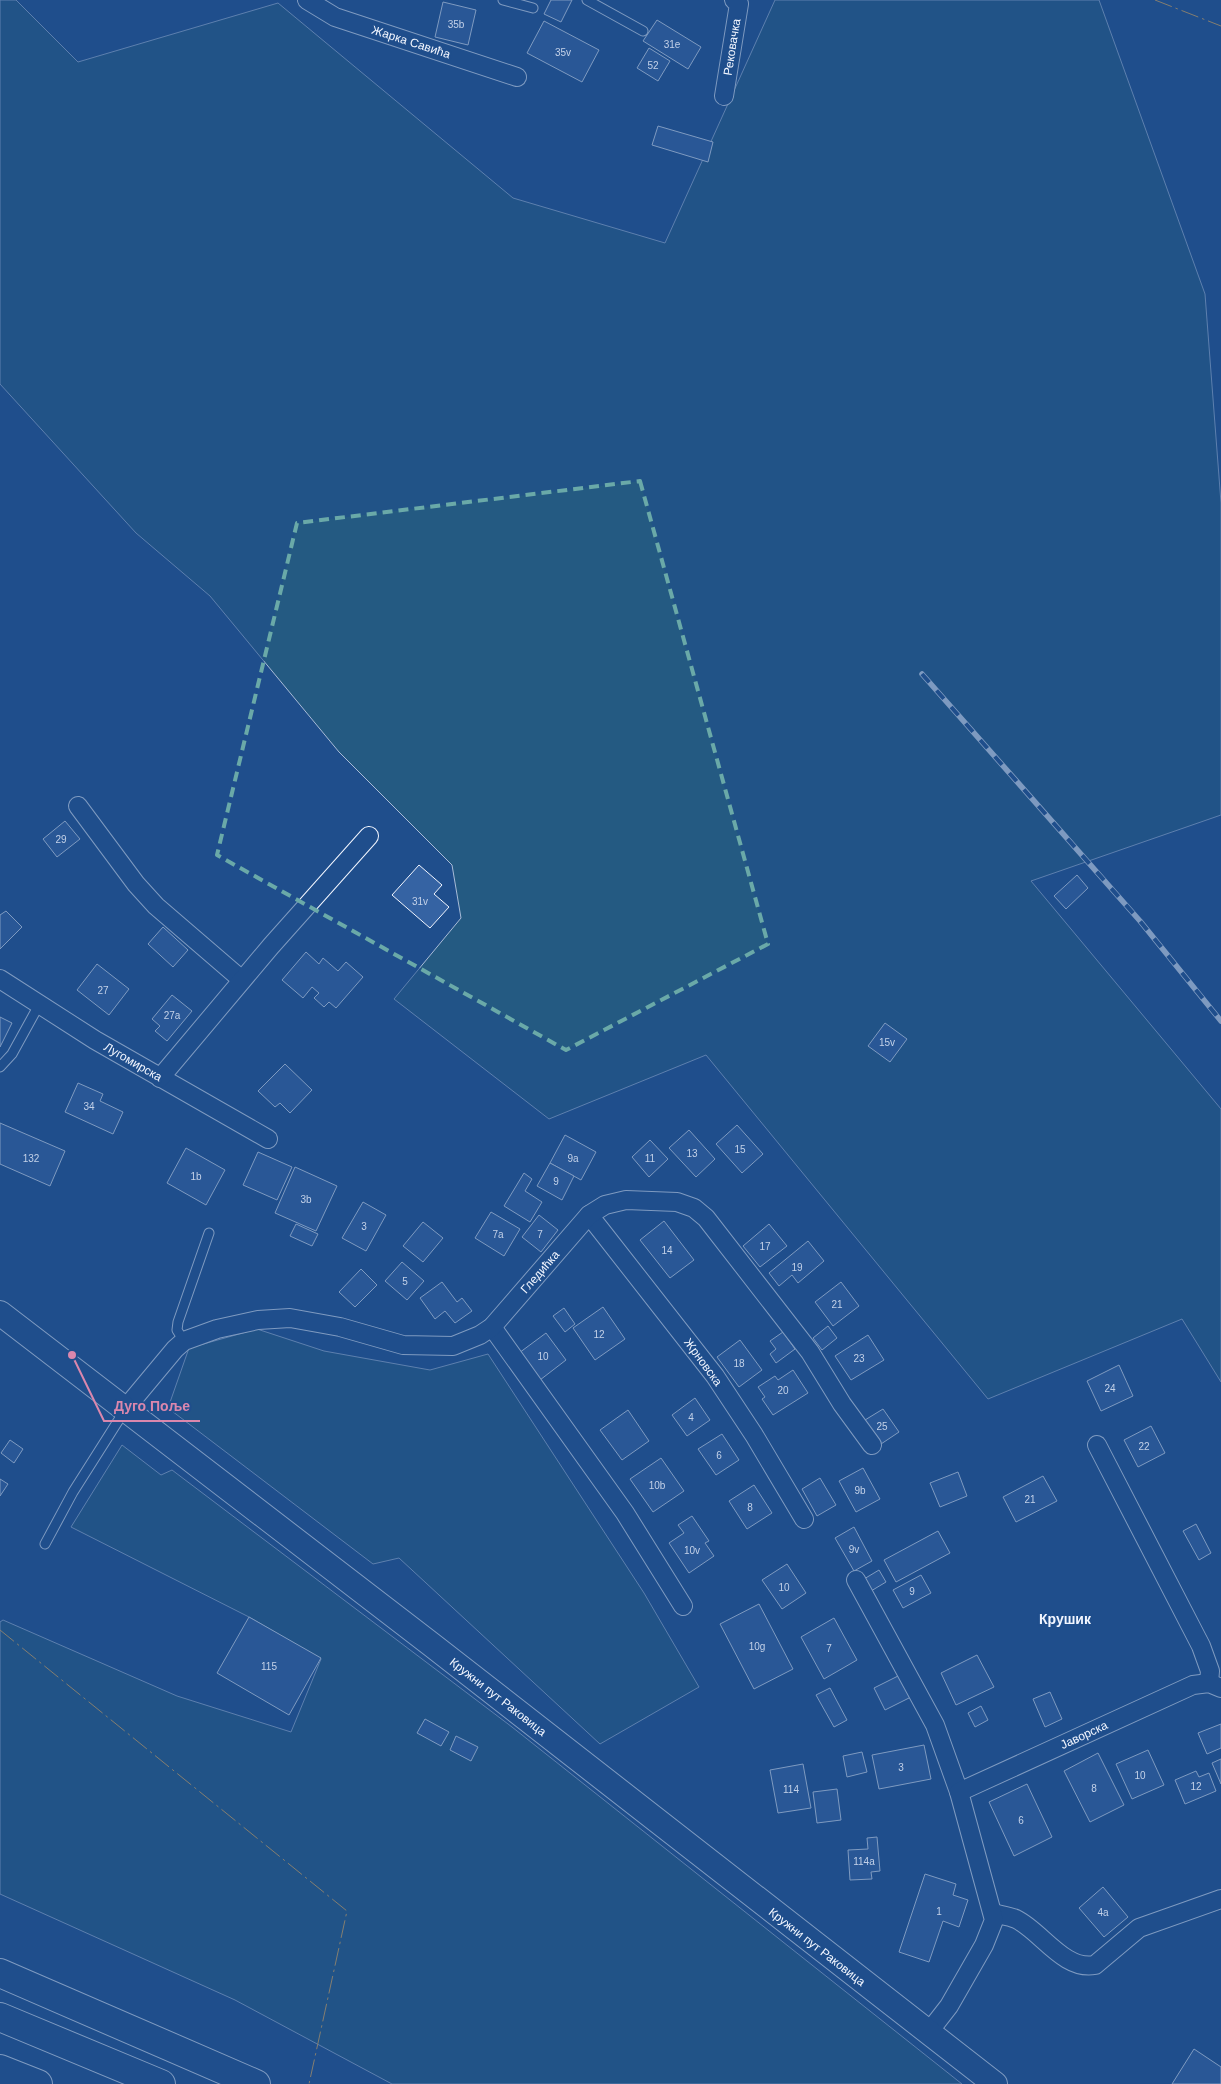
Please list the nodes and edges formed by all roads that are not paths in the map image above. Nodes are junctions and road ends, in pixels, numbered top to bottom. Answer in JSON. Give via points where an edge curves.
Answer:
{"nodes":[{"id":1,"x":307,"y":0,"type":"edge"},
{"id":2,"x":503,"y":0,"type":"edge"},
{"id":3,"x":587,"y":0,"type":"edge"},
{"id":4,"x":734,"y":0,"type":"edge"},
{"id":5,"x":533,"y":8,"type":"dead end"},
{"id":6,"x":643,"y":31,"type":"dead end"},
{"id":7,"x":517,"y":77,"type":"dead end"},
{"id":8,"x":724,"y":96,"type":"dead end"},
{"id":9,"x":78,"y":806,"type":"dead end"},
{"id":10,"x":369,"y":836,"type":"dead end"},
{"id":11,"x":0,"y":979,"type":"edge"},
{"id":12,"x":242,"y":980,"type":"junction"},
{"id":13,"x":39,"y":1005,"type":"junction"},
{"id":14,"x":0,"y":1068,"type":"edge"},
{"id":15,"x":160,"y":1078,"type":"junction"},
{"id":16,"x":268,"y":1139,"type":"dead end"},
{"id":17,"x":589,"y":1215,"type":"junction"},
{"id":18,"x":209,"y":1233,"type":"dead end"},
{"id":19,"x":0,"y":1313,"type":"edge"},
{"id":20,"x":492,"y":1327,"type":"junction"},
{"id":21,"x":184,"y":1341,"type":"junction"},
{"id":22,"x":125,"y":1409,"type":"junction"},
{"id":23,"x":872,"y":1445,"type":"dead end"},
{"id":24,"x":1097,"y":1445,"type":"dead end"},
{"id":25,"x":804,"y":1519,"type":"dead end"},
{"id":26,"x":45,"y":1544,"type":"dead end"},
{"id":27,"x":856,"y":1580,"type":"dead end"},
{"id":28,"x":683,"y":1606,"type":"dead end"},
{"id":29,"x":1215,"y":1686,"type":"edge"},
{"id":30,"x":959,"y":1792,"type":"junction"},
{"id":31,"x":1221,"y":1899,"type":"edge"},
{"id":32,"x":993,"y":1913,"type":"junction"},
{"id":33,"x":0,"y":1973,"type":"edge"},
{"id":34,"x":0,"y":2017,"type":"edge"},
{"id":35,"x":928,"y":2032,"type":"junction"},
{"id":36,"x":0,"y":2069,"type":"edge"},
{"id":37,"x":38,"y":2084,"type":"edge"},
{"id":38,"x":161,"y":2084,"type":"edge"},
{"id":39,"x":256,"y":2084,"type":"edge"},
{"id":40,"x":995,"y":2084,"type":"edge"}],
"edges":[{"from":1,"to":7,"type":"street","name":"Жарка Савића","via":[[335,16]]},
{"from":2,"to":5,"type":"lane"},
{"from":3,"to":6,"type":"lane"},
{"from":4,"to":8,"type":"street","name":"Рековачка","via":[[739,4]]},
{"from":9,"to":12,"type":"street","via":[[156,906]]},
{"from":10,"to":12,"type":"street"},
{"from":11,"to":13,"type":"street","name":"Лугомирска"},
{"from":12,"to":15,"type":"street"},
{"from":13,"to":14,"type":"lane","via":[[12,1054]]},
{"from":13,"to":15,"type":"street","name":"Лугомирска"},
{"from":15,"to":16,"type":"street","name":"Лугомирска"},
{"from":17,"to":20,"type":"street","name":"Гледићка"},
{"from":17,"to":23,"type":"street","name":"Гледићка","via":[[605,1205],[626,1200],[677,1202],[701,1213],[810,1352]]},
{"from":17,"to":25,"type":"street","name":"Жрновска","via":[[714,1376]]},
{"from":18,"to":21,"type":"lane","via":[[178,1322]]},
{"from":19,"to":22,"type":"main road","name":"Кружни пут Раковица"},
{"from":20,"to":21,"type":"street","name":"Гледићка","via":[[465,1342],[434,1347],[403,1345],[297,1318],[274,1318],[236,1324]]},
{"from":20,"to":28,"type":"street","via":[[620,1506]]},
{"from":21,"to":22,"type":"street","name":"Гледићка"},
{"from":22,"to":26,"type":"lane"},
{"from":22,"to":35,"type":"main road","name":"Кружни пут Раковица"},
{"from":24,"to":29,"type":"street","name":"Јаворска","via":[[1201,1646]]},
{"from":27,"to":30,"type":"street","via":[[935,1725]]},
{"from":29,"to":30,"type":"street","name":"Јаворска","via":[[1193,1685]]},
{"from":30,"to":32,"type":"street"},
{"from":31,"to":32,"type":"street","via":[[1139,1928],[1095,1965],[1086,1967],[1069,1959],[1016,1919]]},
{"from":32,"to":35,"type":"street","via":[[993,1928],[984,1945],[949,2006]]},
{"from":33,"to":39,"type":"highway"},
{"from":34,"to":38,"type":"highway"},
{"from":35,"to":40,"type":"main road","name":"Кружни пут Раковица"},
{"from":36,"to":37,"type":"highway"}]}
